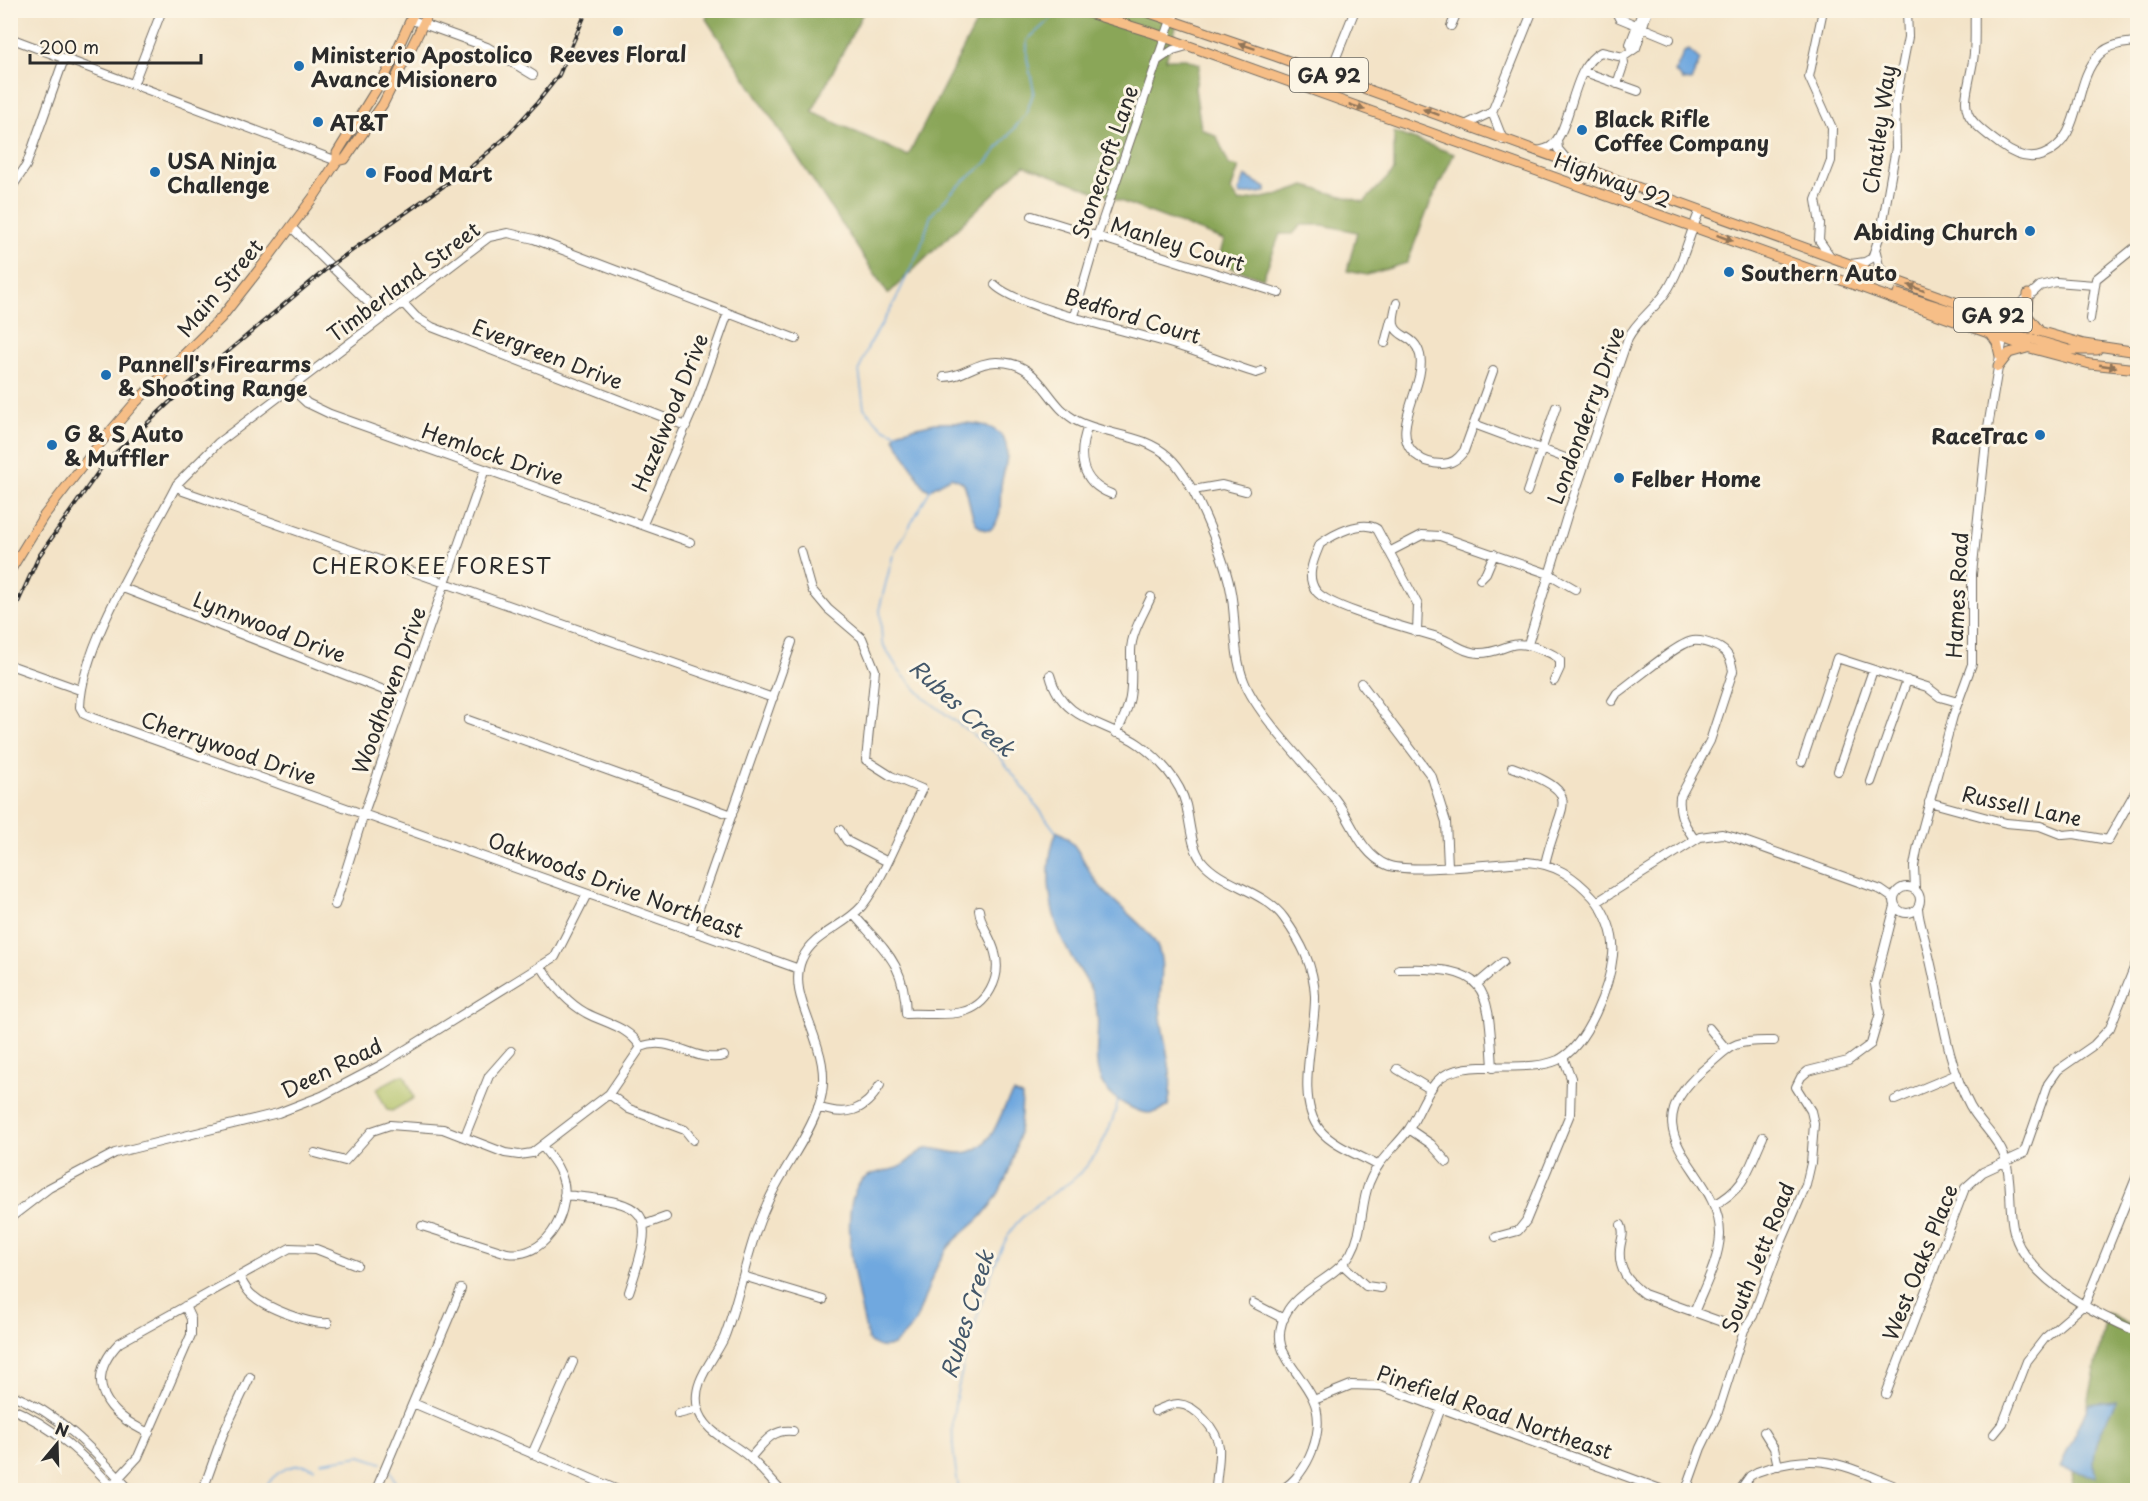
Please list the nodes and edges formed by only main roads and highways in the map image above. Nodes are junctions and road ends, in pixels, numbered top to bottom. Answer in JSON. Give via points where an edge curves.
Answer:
{"nodes":[{"id":1,"x":430,"y":10,"type":"edge"},
{"id":2,"x":1079,"y":10,"type":"edge"},
{"id":3,"x":1146,"y":12,"type":"edge"},
{"id":4,"x":413,"y":15,"type":"edge"},
{"id":5,"x":1172,"y":15,"type":"edge"},
{"id":6,"x":337,"y":161,"type":"junction"},
{"id":7,"x":1877,"y":293,"type":"junction"},
{"id":8,"x":2028,"y":294,"type":"road end"},
{"id":9,"x":2009,"y":321,"type":"junction"},
{"id":10,"x":1991,"y":334,"type":"junction"},
{"id":11,"x":2046,"y":334,"type":"junction"},
{"id":12,"x":2003,"y":338,"type":"junction"},
{"id":13,"x":2030,"y":348,"type":"junction"},
{"id":14,"x":2109,"y":349,"type":"junction"},
{"id":15,"x":2138,"y":352,"type":"edge"},
{"id":16,"x":2000,"y":356,"type":"road end"},
{"id":17,"x":1998,"y":367,"type":"road end"},
{"id":18,"x":2138,"y":369,"type":"edge"},
{"id":19,"x":10,"y":571,"type":"edge"}],
"edges":[{"from":1,"to":6,"type":"main road","name":"Main Street","via":[[383,104],[345,159]]},
{"from":2,"to":7,"type":"main road","name":"Highway 92","number":"GA 92","one_way":true,"via":[[1165,37]]},
{"from":3,"to":5,"type":"main road","name":"Highway 92","number":"GA 92"},
{"from":4,"to":6,"type":"main road","name":"Main Street","via":[[382,81],[337,153]]},
{"from":9,"to":5,"type":"main road","name":"Highway 92","number":"GA 92","one_way":true,"via":[[1503,140]]},
{"from":6,"to":19,"type":"main road","name":"Main Street","via":[[221,318],[134,404],[97,447],[43,517]]},
{"from":7,"to":9,"type":"main road","via":[[1911,297],[1991,323]]},
{"from":7,"to":10,"type":"main road","name":"Highway 92","number":"GA 92"},
{"from":8,"to":11,"type":"main road","via":[[2027,315]]},
{"from":9,"to":11,"type":"main road","name":"Highway 92","number":"GA 92"},
{"from":10,"to":12,"type":"main road","name":"Highway 92","number":"GA 92"},
{"from":10,"to":16,"type":"main road"},
{"from":11,"to":14,"type":"main road","name":"Highway 92","number":"GA 92"},
{"from":12,"to":13,"type":"main road","name":"Highway 92","number":"GA 92"},
{"from":12,"to":14,"type":"main road","via":[[2018,335],[2075,351]]},
{"from":13,"to":17,"type":"main road","via":[[2009,353]]},
{"from":13,"to":18,"type":"main road","name":"Highway 92","number":"GA 92","one_way":true,"via":[[2084,363]]},
{"from":14,"to":15,"type":"main road","name":"Highway 92","number":"GA 92"}]}
